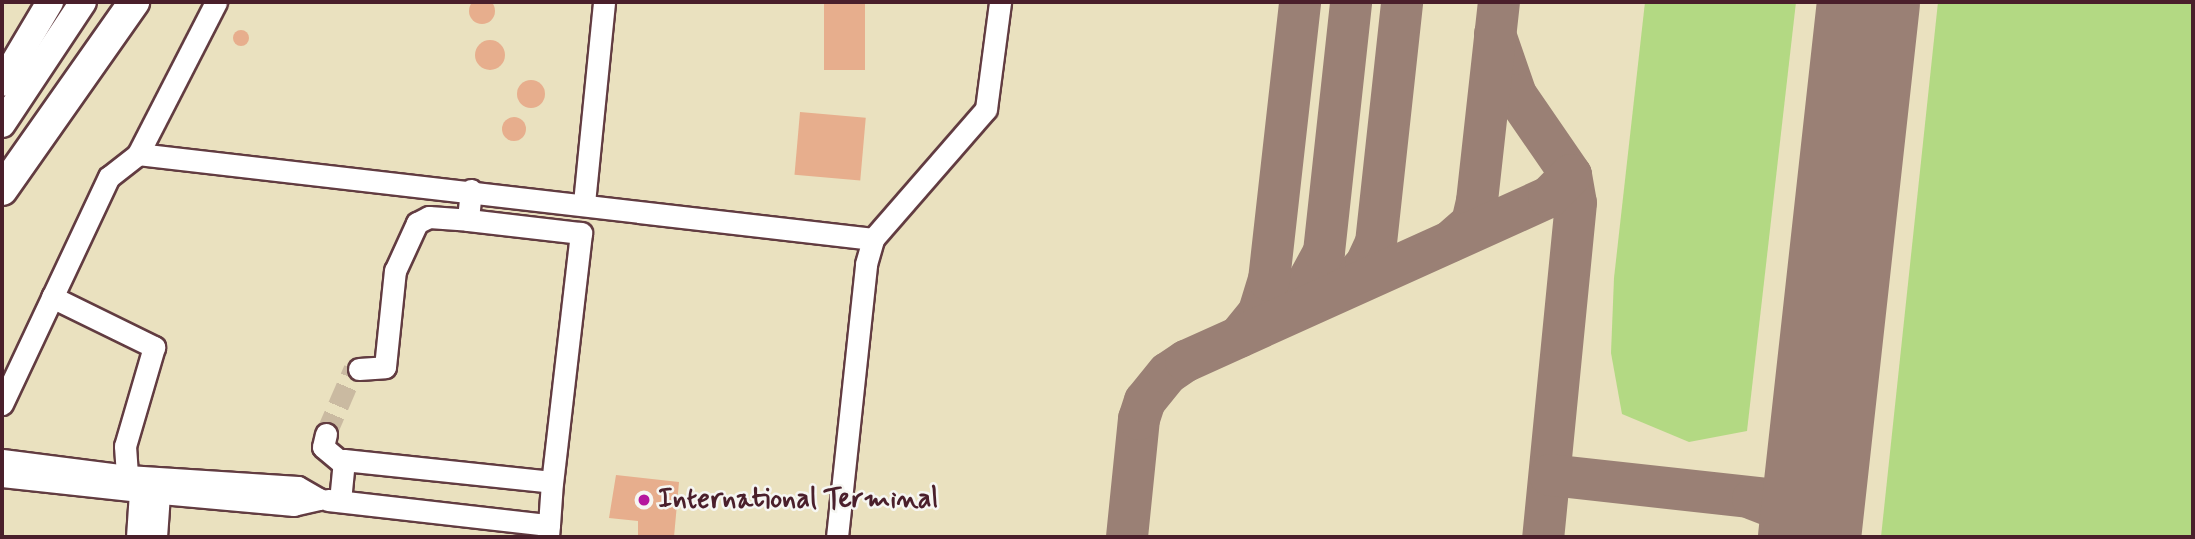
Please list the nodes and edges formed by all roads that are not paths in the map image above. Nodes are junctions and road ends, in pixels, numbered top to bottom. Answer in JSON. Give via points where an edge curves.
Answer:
{"nodes":[{"id":1,"x":50,"y":2,"type":"edge"},
{"id":2,"x":83,"y":2,"type":"edge"},
{"id":3,"x":134,"y":2,"type":"edge"},
{"id":4,"x":216,"y":2,"type":"edge"},
{"id":5,"x":604,"y":2,"type":"edge"},
{"id":6,"x":1000,"y":2,"type":"edge"},
{"id":7,"x":2,"y":83,"type":"edge"},
{"id":8,"x":2,"y":124,"type":"edge"},
{"id":9,"x":138,"y":154,"type":"junction"},
{"id":10,"x":2,"y":190,"type":"edge"},
{"id":11,"x":471,"y":190,"type":"junction"},
{"id":12,"x":584,"y":203,"type":"junction"},
{"id":13,"x":468,"y":220,"type":"junction"},
{"id":14,"x":873,"y":239,"type":"junction"},
{"id":15,"x":52,"y":297,"type":"junction"},
{"id":16,"x":359,"y":369,"type":"tunnel mouth"},
{"id":17,"x":2,"y":404,"type":"edge"},
{"id":18,"x":326,"y":434,"type":"dead end"},
{"id":19,"x":2,"y":460,"type":"edge"},
{"id":20,"x":342,"y":463,"type":"junction"},
{"id":21,"x":2,"y":476,"type":"edge"},
{"id":22,"x":552,"y":482,"type":"junction"},
{"id":23,"x":146,"y":483,"type":"junction"},
{"id":24,"x":330,"y":500,"type":"junction"},
{"id":25,"x":548,"y":531,"type":"edge"},
{"id":26,"x":137,"y":537,"type":"edge"},
{"id":27,"x":156,"y":537,"type":"edge"},
{"id":28,"x":836,"y":537,"type":"edge"}],
"edges":[{"from":1,"to":7,"type":"main road"},
{"from":2,"to":8,"type":"main road"},
{"from":3,"to":10,"type":"highway"},
{"from":4,"to":9,"type":"lane"},
{"from":5,"to":12,"type":"lane"},
{"from":6,"to":14,"type":"lane","via":[[986,109]]},
{"from":9,"to":11,"type":"lane"},
{"from":9,"to":15,"type":"lane","via":[[109,177]]},
{"from":11,"to":12,"type":"lane"},
{"from":11,"to":13,"type":"lane"},
{"from":12,"to":14,"type":"lane"},
{"from":13,"to":16,"type":"lane","via":[[425,217],[416,223],[395,271],[385,367]]},
{"from":13,"to":22,"type":"lane","via":[[581,233]]},
{"from":14,"to":28,"type":"lane","via":[[866,264]]},
{"from":15,"to":17,"type":"lane"},
{"from":15,"to":23,"type":"lane","via":[[154,348],[125,446]]},
{"from":18,"to":20,"type":"lane","via":[[323,447]]},
{"from":19,"to":23,"type":"lane"},
{"from":20,"to":22,"type":"lane"},
{"from":20,"to":24,"type":"lane"},
{"from":21,"to":23,"type":"lane"},
{"from":22,"to":25,"type":"lane"},
{"from":23,"to":24,"type":"lane","via":[[294,505]]},
{"from":23,"to":26,"type":"lane"},
{"from":23,"to":27,"type":"lane"},
{"from":24,"to":25,"type":"lane"}]}
